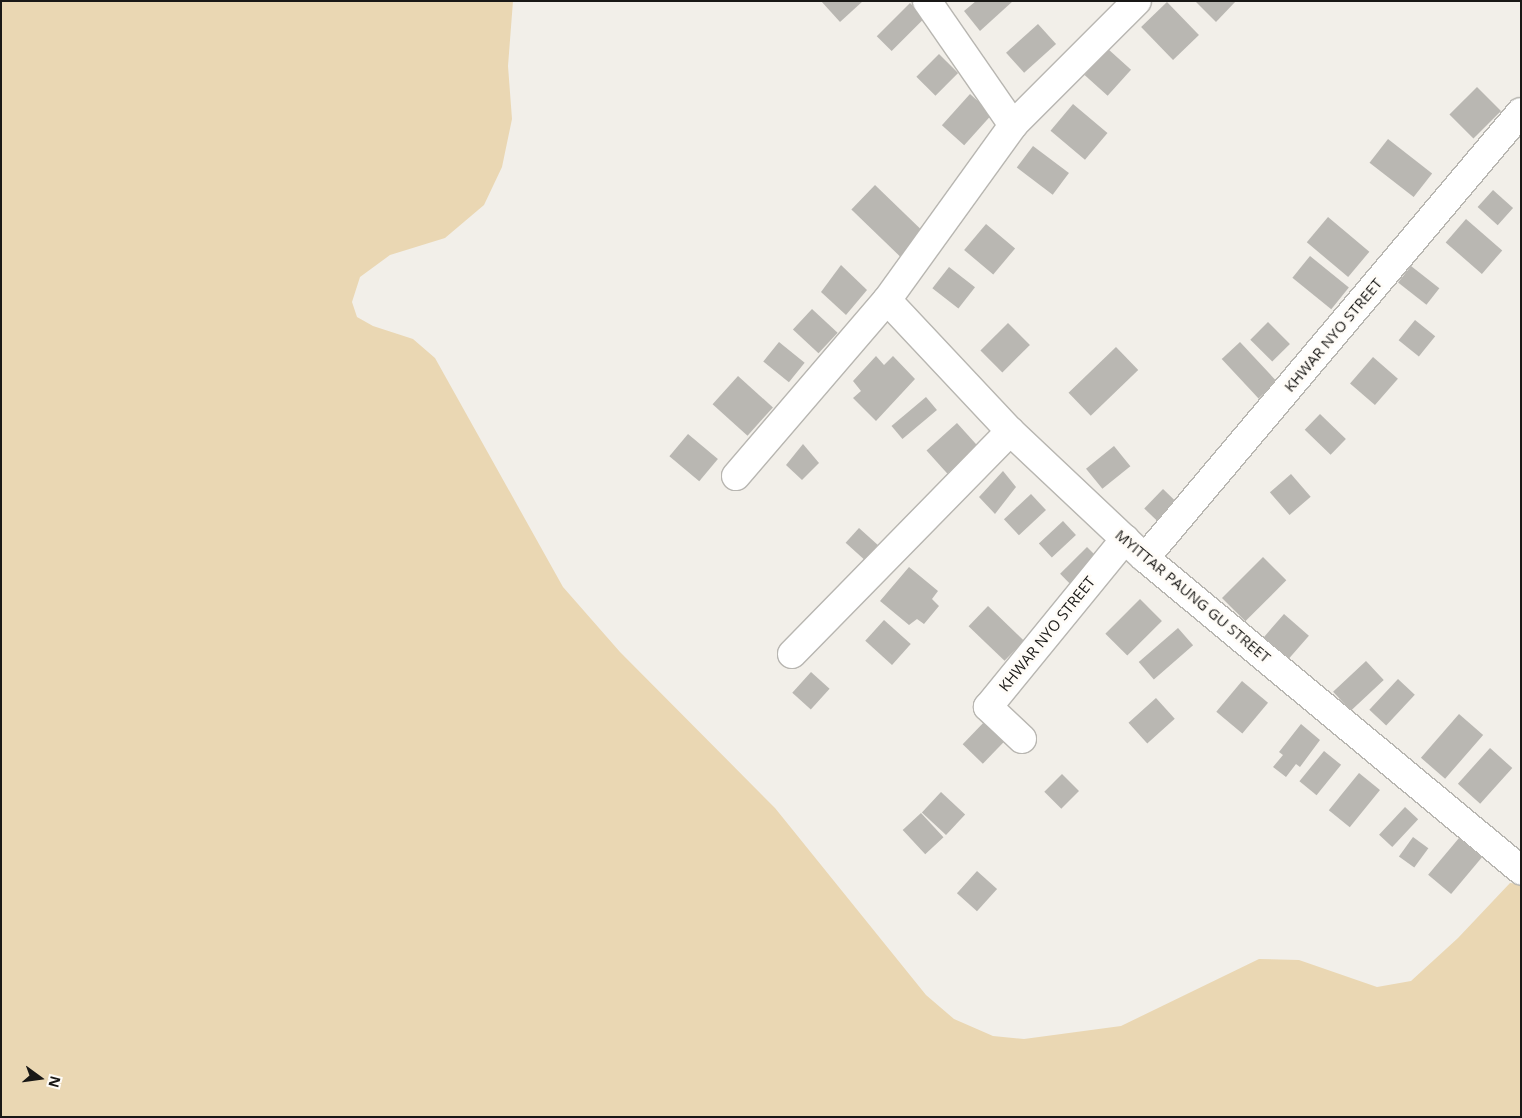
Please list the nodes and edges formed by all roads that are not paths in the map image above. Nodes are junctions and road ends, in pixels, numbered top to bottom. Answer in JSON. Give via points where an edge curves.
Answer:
{"nodes":[{"id":1,"x":927,"y":1,"type":"edge"},
{"id":2,"x":1136,"y":1,"type":"edge"},
{"id":3,"x":1521,"y":112,"type":"edge"},
{"id":4,"x":1013,"y":125,"type":"junction"},
{"id":5,"x":887,"y":300,"type":"junction"},
{"id":6,"x":1010,"y":431,"type":"junction"},
{"id":7,"x":736,"y":476,"type":"dead end"},
{"id":8,"x":1124,"y":539,"type":"junction"},
{"id":9,"x":1145,"y":558,"type":"junction"},
{"id":10,"x":792,"y":654,"type":"dead end"},
{"id":11,"x":1022,"y":739,"type":"dead end"},
{"id":12,"x":1521,"y":870,"type":"edge"}],
"edges":[{"from":1,"to":4,"type":"street"},
{"from":2,"to":4,"type":"street"},
{"from":3,"to":9,"type":"street","name":"KHWAR NYO STREET"},
{"from":4,"to":5,"type":"street"},
{"from":5,"to":6,"type":"street","name":"MYITTAR PAUNG GU STREET"},
{"from":5,"to":7,"type":"street"},
{"from":6,"to":8,"type":"street","name":"MYITTAR PAUNG GU STREET"},
{"from":6,"to":10,"type":"street"},
{"from":8,"to":9,"type":"street","name":"MYITTAR PAUNG GU STREET"},
{"from":8,"to":11,"type":"street","name":"KHWAR NYO STREET","via":[[988,707]]},
{"from":9,"to":12,"type":"street","name":"MYITTAR PAUNG GU STREET"}]}
